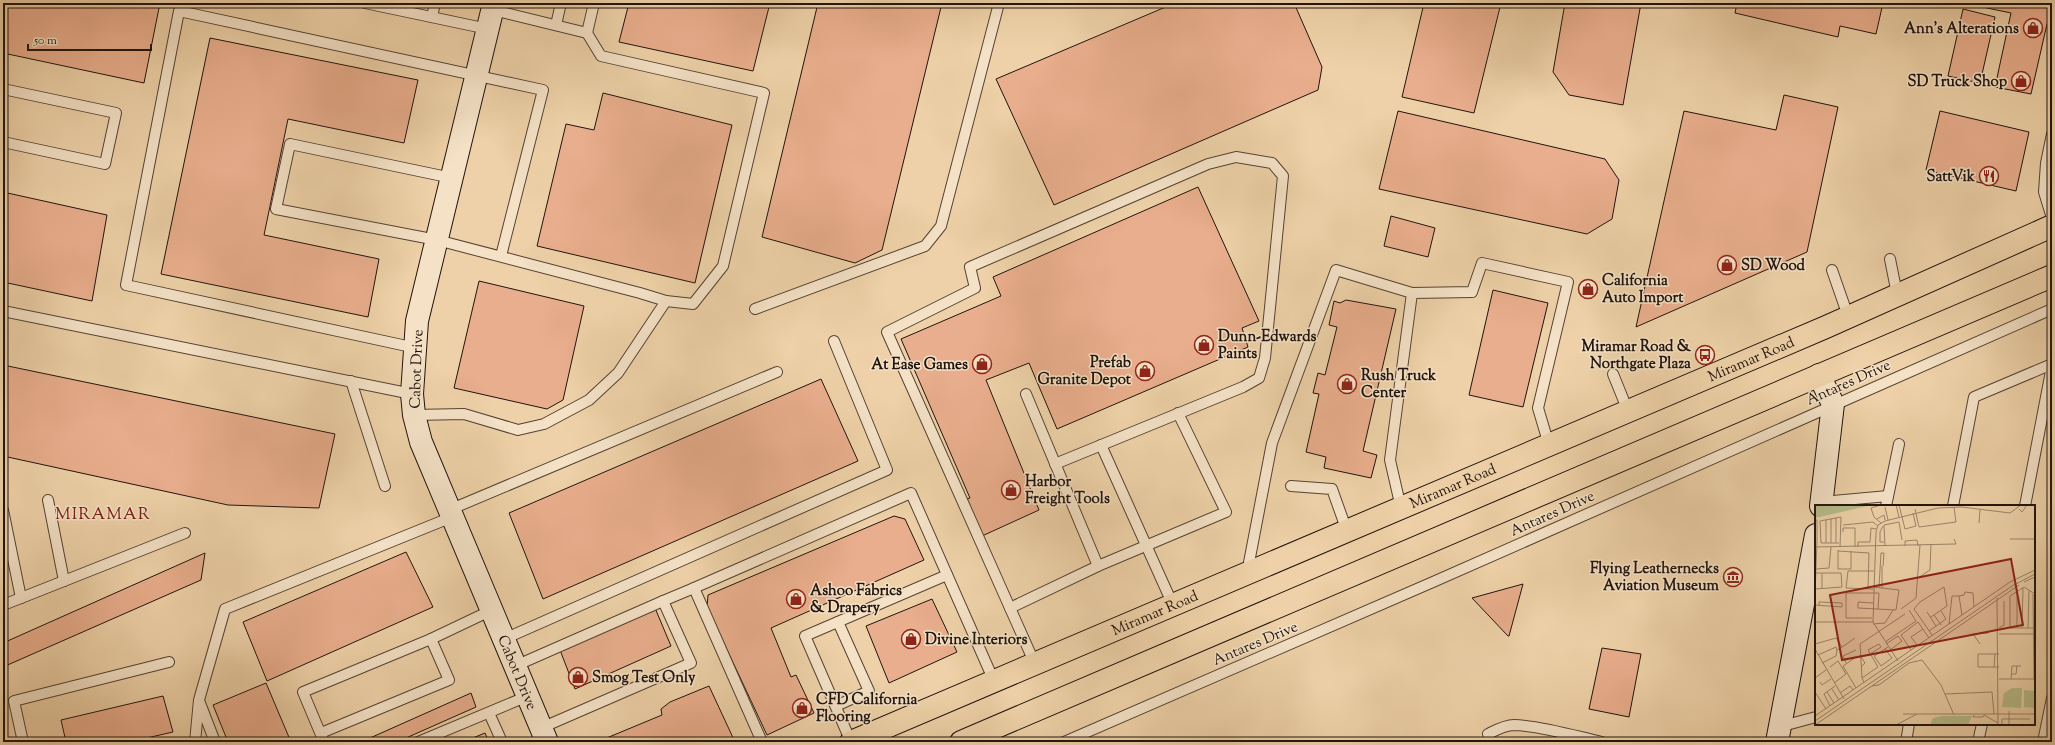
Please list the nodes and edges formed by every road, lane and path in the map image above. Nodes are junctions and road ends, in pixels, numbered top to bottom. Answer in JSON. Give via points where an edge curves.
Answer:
{"nodes":[{"id":1,"x":365,"y":3,"type":"edge"},
{"id":2,"x":435,"y":3,"type":"edge"},
{"id":3,"x":561,"y":3,"type":"edge"},
{"id":4,"x":594,"y":3,"type":"edge"},
{"id":5,"x":999,"y":3,"type":"edge"},
{"id":6,"x":492,"y":14,"type":"edge"},
{"id":7,"x":432,"y":17,"type":"junction"},
{"id":8,"x":556,"y":26,"type":"junction"},
{"id":9,"x":587,"y":33,"type":"junction"},
{"id":10,"x":477,"y":75,"type":"junction"},
{"id":11,"x":3,"y":89,"type":"edge"},
{"id":12,"x":2052,"y":134,"type":"edge"},
{"id":13,"x":3,"y":142,"type":"edge"},
{"id":14,"x":452,"y":178,"type":"junction"},
{"id":15,"x":2052,"y":218,"type":"edge"},
{"id":16,"x":2052,"y":226,"type":"edge"},
{"id":17,"x":437,"y":240,"type":"junction"},
{"id":18,"x":501,"y":256,"type":"junction"},
{"id":19,"x":1890,"y":259,"type":"dead end"},
{"id":20,"x":1832,"y":270,"type":"dead end"},
{"id":21,"x":2052,"y":276,"type":"edge"},
{"id":22,"x":1412,"y":293,"type":"junction"},
{"id":23,"x":1897,"y":294,"type":"junction"},
{"id":24,"x":666,"y":302,"type":"junction"},
{"id":25,"x":755,"y":309,"type":"dead end"},
{"id":26,"x":2052,"y":310,"type":"edge"},
{"id":27,"x":3,"y":311,"type":"edge"},
{"id":28,"x":1848,"y":316,"type":"junction"},
{"id":29,"x":834,"y":341,"type":"dead end"},
{"id":30,"x":416,"y":348,"type":"junction"},
{"id":31,"x":2052,"y":366,"type":"edge"},
{"id":32,"x":778,"y":372,"type":"dead end"},
{"id":33,"x":1613,"y":374,"type":"dead end"},
{"id":34,"x":1819,"y":375,"type":"junction"},
{"id":35,"x":351,"y":381,"type":"junction"},
{"id":36,"x":412,"y":394,"type":"junction"},
{"id":37,"x":1026,"y":394,"type":"dead end"},
{"id":38,"x":1833,"y":404,"type":"junction"},
{"id":39,"x":1628,"y":411,"type":"junction"},
{"id":40,"x":1178,"y":413,"type":"junction"},
{"id":41,"x":414,"y":415,"type":"junction"},
{"id":42,"x":1899,"y":444,"type":"dead end"},
{"id":43,"x":1101,"y":445,"type":"junction"},
{"id":44,"x":1549,"y":445,"type":"junction"},
{"id":45,"x":1055,"y":464,"type":"junction"},
{"id":46,"x":385,"y":486,"type":"dead end"},
{"id":47,"x":1291,"y":486,"type":"dead end"},
{"id":48,"x":48,"y":500,"type":"dead end"},
{"id":49,"x":1887,"y":501,"type":"edge"},
{"id":50,"x":1822,"y":504,"type":"edge"},
{"id":51,"x":1953,"y":505,"type":"edge"},
{"id":52,"x":2024,"y":505,"type":"edge"},
{"id":53,"x":1401,"y":508,"type":"junction"},
{"id":54,"x":3,"y":510,"type":"edge"},
{"id":55,"x":451,"y":514,"type":"junction"},
{"id":56,"x":1347,"y":531,"type":"junction"},
{"id":57,"x":185,"y":533,"type":"dead end"},
{"id":58,"x":1815,"y":540,"type":"edge"},
{"id":59,"x":1146,"y":546,"type":"junction"},
{"id":60,"x":1098,"y":566,"type":"junction"},
{"id":61,"x":1246,"y":574,"type":"junction"},
{"id":62,"x":947,"y":575,"type":"junction"},
{"id":63,"x":64,"y":581,"type":"junction"},
{"id":64,"x":694,"y":588,"type":"junction"},
{"id":65,"x":21,"y":598,"type":"junction"},
{"id":66,"x":663,"y":601,"type":"junction"},
{"id":67,"x":3,"y":605,"type":"edge"},
{"id":68,"x":1173,"y":605,"type":"junction"},
{"id":69,"x":1010,"y":608,"type":"junction"},
{"id":70,"x":492,"y":610,"type":"junction"},
{"id":71,"x":838,"y":622,"type":"junction"},
{"id":72,"x":504,"y":638,"type":"junction"},
{"id":73,"x":431,"y":639,"type":"junction"},
{"id":74,"x":169,"y":662,"type":"dead end"},
{"id":75,"x":1035,"y":664,"type":"junction"},
{"id":76,"x":515,"y":666,"type":"junction"},
{"id":77,"x":994,"y":681,"type":"junction"},
{"id":78,"x":528,"y":696,"type":"junction"},
{"id":79,"x":2052,"y":698,"type":"edge"},
{"id":80,"x":200,"y":700,"type":"junction"},
{"id":81,"x":836,"y":706,"type":"junction"},
{"id":82,"x":489,"y":713,"type":"junction"},
{"id":83,"x":1815,"y":717,"type":"edge"},
{"id":84,"x":1909,"y":725,"type":"edge"},
{"id":85,"x":1982,"y":725,"type":"edge"},
{"id":86,"x":544,"y":735,"type":"edge"},
{"id":87,"x":1778,"y":735,"type":"edge"},
{"id":88,"x":322,"y":738,"type":"edge"},
{"id":89,"x":424,"y":741,"type":"edge"},
{"id":90,"x":23,"y":742,"type":"edge"},
{"id":91,"x":196,"y":742,"type":"edge"},
{"id":92,"x":215,"y":742,"type":"edge"},
{"id":93,"x":502,"y":742,"type":"edge"},
{"id":94,"x":762,"y":742,"type":"edge"},
{"id":95,"x":851,"y":742,"type":"edge"},
{"id":96,"x":961,"y":742,"type":"edge"},
{"id":97,"x":1064,"y":742,"type":"edge"},
{"id":98,"x":1491,"y":742,"type":"edge"},
{"id":99,"x":1602,"y":742,"type":"edge"},
{"id":100,"x":1906,"y":742,"type":"edge"},
{"id":101,"x":1978,"y":742,"type":"edge"},
{"id":102,"x":2043,"y":742,"type":"edge"}],
"edges":[{"from":1,"to":7,"type":"lane"},
{"from":2,"to":7,"type":"lane"},
{"from":3,"to":8,"type":"lane"},
{"from":4,"to":9,"type":"lane"},
{"from":5,"to":25,"type":"lane","via":[[941,226],[925,246]]},
{"from":6,"to":7,"type":"lane"},
{"from":6,"to":8,"type":"lane"},
{"from":6,"to":10,"type":"street","name":"Cabot Drive"},
{"from":8,"to":9,"type":"lane"},
{"from":9,"to":24,"type":"lane","via":[[601,56],[764,93],[722,266],[693,304]]},
{"from":10,"to":14,"type":"street","name":"Cabot Drive"},
{"from":10,"to":18,"type":"lane","via":[[543,90]]},
{"from":10,"to":30,"type":"lane","via":[[179,12],[126,285]]},
{"from":11,"to":13,"type":"lane","via":[[116,113],[105,164]]},
{"from":12,"to":15,"type":"lane","via":[[2044,192]]},
{"from":14,"to":17,"type":"street","name":"Cabot Drive"},
{"from":14,"to":17,"type":"lane","via":[[290,144],[276,209]]},
{"from":16,"to":23,"type":"main road","name":"Miramar Road"},
{"from":17,"to":18,"type":"lane"},
{"from":17,"to":30,"type":"street","name":"Cabot Drive","via":[[418,321]]},
{"from":18,"to":24,"type":"lane"},
{"from":19,"to":23,"type":"lane"},
{"from":20,"to":28,"type":"lane"},
{"from":21,"to":34,"type":"main road"},
{"from":22,"to":44,"type":"lane","via":[[1472,292],[1482,263],[1568,282],[1538,408]]},
{"from":22,"to":53,"type":"lane","via":[[1390,460]]},
{"from":22,"to":61,"type":"lane","via":[[1336,270],[1272,443]]},
{"from":23,"to":28,"type":"main road","name":"Miramar Road"},
{"from":24,"to":41,"type":"lane","via":[[618,373],[589,400],[544,424],[518,430],[464,414]]},
{"from":26,"to":38,"type":"lane","name":"Antares Drive"},
{"from":27,"to":35,"type":"lane"},
{"from":28,"to":39,"type":"main road","name":"Miramar Road"},
{"from":29,"to":72,"type":"lane","via":[[887,470]]},
{"from":30,"to":36,"type":"street","name":"Cabot Drive"},
{"from":31,"to":51,"type":"lane","via":[[1974,396]]},
{"from":31,"to":52,"type":"lane"},
{"from":32,"to":55,"type":"lane"},
{"from":33,"to":39,"type":"lane"},
{"from":34,"to":38,"type":"street"},
{"from":34,"to":96,"type":"main road"},
{"from":35,"to":36,"type":"lane"},
{"from":35,"to":46,"type":"lane"},
{"from":36,"to":41,"type":"street","name":"Cabot Drive"},
{"from":37,"to":45,"type":"lane"},
{"from":38,"to":50,"type":"street"},
{"from":38,"to":97,"type":"lane","name":"Antares Drive","via":[[1433,582]]},
{"from":39,"to":44,"type":"main road","name":"Miramar Road"},
{"from":40,"to":43,"type":"lane"},
{"from":40,"to":59,"type":"lane","via":[[1226,512]]},
{"from":40,"to":69,"type":"lane","via":[[1243,387],[1258,378],[1265,358],[1283,176],[1272,164],[1236,157],[1208,164],[970,267],[975,288],[888,332]]},
{"from":41,"to":55,"type":"street","name":"Cabot Drive","via":[[421,442]]},
{"from":42,"to":49,"type":"lane"},
{"from":43,"to":45,"type":"lane"},
{"from":43,"to":59,"type":"lane"},
{"from":44,"to":53,"type":"main road","name":"Miramar Road"},
{"from":45,"to":60,"type":"lane"},
{"from":47,"to":56,"type":"lane","via":[[1332,489]]},
{"from":48,"to":63,"type":"lane"},
{"from":49,"to":50,"type":"lane"},
{"from":53,"to":56,"type":"main road","name":"Miramar Road"},
{"from":54,"to":65,"type":"lane"},
{"from":55,"to":70,"type":"street","name":"Cabot Drive"},
{"from":55,"to":80,"type":"lane","via":[[225,609]]},
{"from":56,"to":61,"type":"main road","name":"Miramar Road"},
{"from":57,"to":63,"type":"lane"},
{"from":58,"to":87,"type":"street"},
{"from":59,"to":60,"type":"lane"},
{"from":59,"to":68,"type":"lane"},
{"from":60,"to":69,"type":"lane"},
{"from":61,"to":68,"type":"main road","name":"Miramar Road"},
{"from":62,"to":64,"type":"lane","via":[[911,493]]},
{"from":62,"to":71,"type":"lane"},
{"from":62,"to":77,"type":"lane"},
{"from":63,"to":65,"type":"lane"},
{"from":64,"to":66,"type":"lane"},
{"from":64,"to":94,"type":"lane"},
{"from":65,"to":67,"type":"lane"},
{"from":66,"to":76,"type":"lane"},
{"from":66,"to":86,"type":"lane","via":[[691,663]]},
{"from":68,"to":75,"type":"main road","name":"Miramar Road"},
{"from":69,"to":75,"type":"lane"},
{"from":70,"to":72,"type":"street","name":"Cabot Drive"},
{"from":70,"to":73,"type":"lane"},
{"from":71,"to":81,"type":"lane","via":[[869,691]]},
{"from":71,"to":81,"type":"lane","via":[[805,636]]},
{"from":72,"to":76,"type":"street","name":"Cabot Drive"},
{"from":73,"to":88,"type":"lane","via":[[448,680]]},
{"from":73,"to":88,"type":"lane","via":[[303,692]]},
{"from":74,"to":90,"type":"lane","via":[[14,701]]},
{"from":75,"to":77,"type":"main road","name":"Miramar Road"},
{"from":76,"to":78,"type":"street","name":"Cabot Drive"},
{"from":77,"to":95,"type":"main road","name":"Miramar Road"},
{"from":78,"to":82,"type":"lane"},
{"from":78,"to":86,"type":"street","name":"Cabot Drive"},
{"from":79,"to":102,"type":"lane"},
{"from":80,"to":91,"type":"lane"},
{"from":80,"to":92,"type":"lane"},
{"from":81,"to":95,"type":"lane"},
{"from":82,"to":89,"type":"lane"},
{"from":82,"to":93,"type":"lane"},
{"from":83,"to":87,"type":"lane"},
{"from":84,"to":100,"type":"lane"},
{"from":85,"to":101,"type":"lane"},
{"from":98,"to":99,"type":"lane","via":[[1488,734],[1513,725]]}]}
